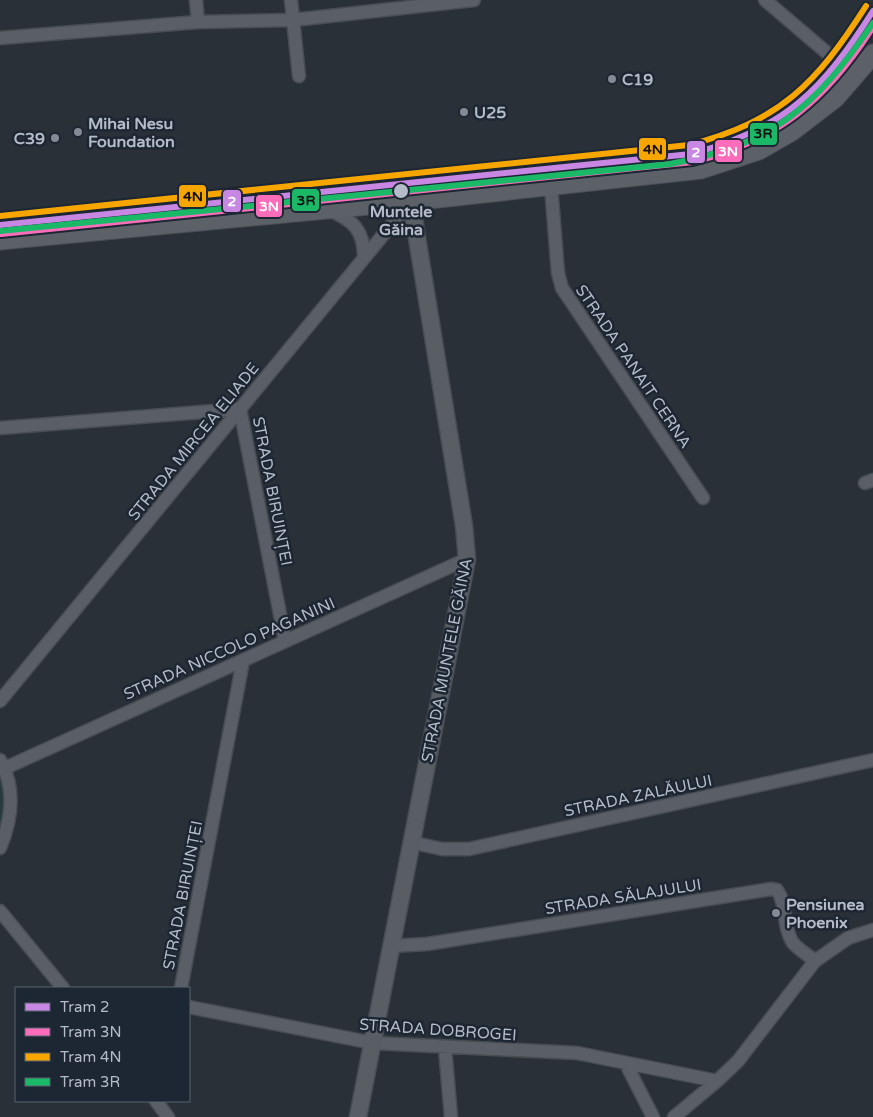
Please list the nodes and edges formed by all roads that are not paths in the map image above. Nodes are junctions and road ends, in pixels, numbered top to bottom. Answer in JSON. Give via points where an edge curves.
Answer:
{"nodes":[{"id":1,"x":196,"y":0,"type":"edge"},
{"id":2,"x":292,"y":0,"type":"edge"},
{"id":3,"x":474,"y":0,"type":"edge"},
{"id":4,"x":765,"y":0,"type":"edge"},
{"id":5,"x":293,"y":20,"type":"junction"},
{"id":6,"x":198,"y":22,"type":"junction"},
{"id":7,"x":0,"y":38,"type":"edge"},
{"id":8,"x":832,"y":60,"type":"dead end"},
{"id":9,"x":871,"y":61,"type":"edge"},
{"id":10,"x":299,"y":76,"type":"dead end"},
{"id":11,"x":551,"y":186,"type":"junction"},
{"id":12,"x":411,"y":201,"type":"junction"},
{"id":13,"x":327,"y":209,"type":"junction"},
{"id":14,"x":0,"y":240,"type":"edge"},
{"id":15,"x":364,"y":257,"type":"junction"},
{"id":16,"x":240,"y":408,"type":"junction"},
{"id":17,"x":0,"y":428,"type":"edge"},
{"id":18,"x":703,"y":498,"type":"dead end"},
{"id":19,"x":467,"y":559,"type":"junction"},
{"id":20,"x":285,"y":640,"type":"junction"},
{"id":21,"x":243,"y":660,"type":"junction"},
{"id":22,"x":0,"y":702,"type":"edge"},
{"id":23,"x":873,"y":760,"type":"edge"},
{"id":24,"x":2,"y":764,"type":"edge"},
{"id":25,"x":410,"y":842,"type":"junction"},
{"id":26,"x":0,"y":848,"type":"edge"},
{"id":27,"x":0,"y":911,"type":"edge"},
{"id":28,"x":873,"y":930,"type":"edge"},
{"id":29,"x":391,"y":946,"type":"junction"},
{"id":30,"x":814,"y":960,"type":"junction"},
{"id":31,"x":63,"y":987,"type":"edge"},
{"id":32,"x":181,"y":987,"type":"edge"},
{"id":33,"x":190,"y":1007,"type":"edge"},
{"id":34,"x":373,"y":1043,"type":"junction"},
{"id":35,"x":446,"y":1048,"type":"junction"},
{"id":36,"x":626,"y":1064,"type":"junction"},
{"id":37,"x":717,"y":1081,"type":"junction"},
{"id":38,"x":158,"y":1102,"type":"edge"},
{"id":39,"x":168,"y":1117,"type":"edge"},
{"id":40,"x":358,"y":1117,"type":"edge"},
{"id":41,"x":451,"y":1117,"type":"edge"},
{"id":42,"x":653,"y":1117,"type":"edge"},
{"id":43,"x":674,"y":1117,"type":"edge"}],
"edges":[{"from":1,"to":6,"type":"street"},
{"from":2,"to":5,"type":"street"},
{"from":3,"to":5,"type":"street"},
{"from":4,"to":8,"type":"street"},
{"from":5,"to":6,"type":"street"},
{"from":5,"to":10,"type":"street"},
{"from":6,"to":7,"type":"street"},
{"from":9,"to":11,"type":"main road","via":[[835,98],[804,123],[750,154],[681,172]]},
{"from":11,"to":12,"type":"main road"},
{"from":11,"to":18,"type":"street","name":"STRADA PANAIT CERNA","via":[[562,288]]},
{"from":12,"to":13,"type":"main road"},
{"from":12,"to":15,"type":"street","name":"STRADA MIRCEA ELIADE"},
{"from":12,"to":19,"type":"street","name":"STRADA MUNTELE GĂINA"},
{"from":13,"to":14,"type":"main road"},
{"from":13,"to":15,"type":"street","via":[[347,218],[356,228],[362,236]]},
{"from":15,"to":16,"type":"street","name":"STRADA MIRCEA ELIADE"},
{"from":16,"to":17,"type":"street","name":"STRADA BIRUINȚEI"},
{"from":16,"to":20,"type":"street","name":"STRADA BIRUINȚEI"},
{"from":16,"to":22,"type":"street","name":"STRADA MIRCEA ELIADE"},
{"from":19,"to":20,"type":"street","name":"STRADA NICCOLO PAGANINI"},
{"from":19,"to":25,"type":"street","name":"STRADA MUNTELE GĂINA"},
{"from":20,"to":21,"type":"street","name":"STRADA NICCOLO PAGANINI"},
{"from":21,"to":24,"type":"street","name":"STRADA NICCOLO PAGANINI"},
{"from":21,"to":32,"type":"street","name":"STRADA BIRUINȚEI"},
{"from":23,"to":25,"type":"street","name":"STRADA ZALĂULUI","via":[[468,849],[442,849]]},
{"from":24,"to":26,"type":"street","via":[[12,802],[8,828]]},
{"from":25,"to":29,"type":"street","name":"STRADA MUNTELE GĂINA"},
{"from":27,"to":31,"type":"street"},
{"from":28,"to":30,"type":"street","via":[[848,938]]},
{"from":29,"to":30,"type":"street","name":"STRADA SĂLAJULUI","via":[[427,944],[770,889],[777,890],[782,897],[793,943]]},
{"from":29,"to":34,"type":"street","name":"STRADA MUNTELE GĂINA"},
{"from":30,"to":37,"type":"street","via":[[738,1061]]},
{"from":33,"to":34,"type":"street","name":"STRADA DOBROGEI"},
{"from":34,"to":35,"type":"street","name":"STRADA DOBROGEI"},
{"from":34,"to":40,"type":"street","name":"STRADA MUNTELE GĂINA"},
{"from":35,"to":36,"type":"street","name":"STRADA DOBROGEI","via":[[577,1053]]},
{"from":35,"to":41,"type":"street"},
{"from":36,"to":37,"type":"street","name":"STRADA DOBROGEI"},
{"from":36,"to":42,"type":"street"},
{"from":37,"to":43,"type":"street"},
{"from":38,"to":39,"type":"street"}]}
